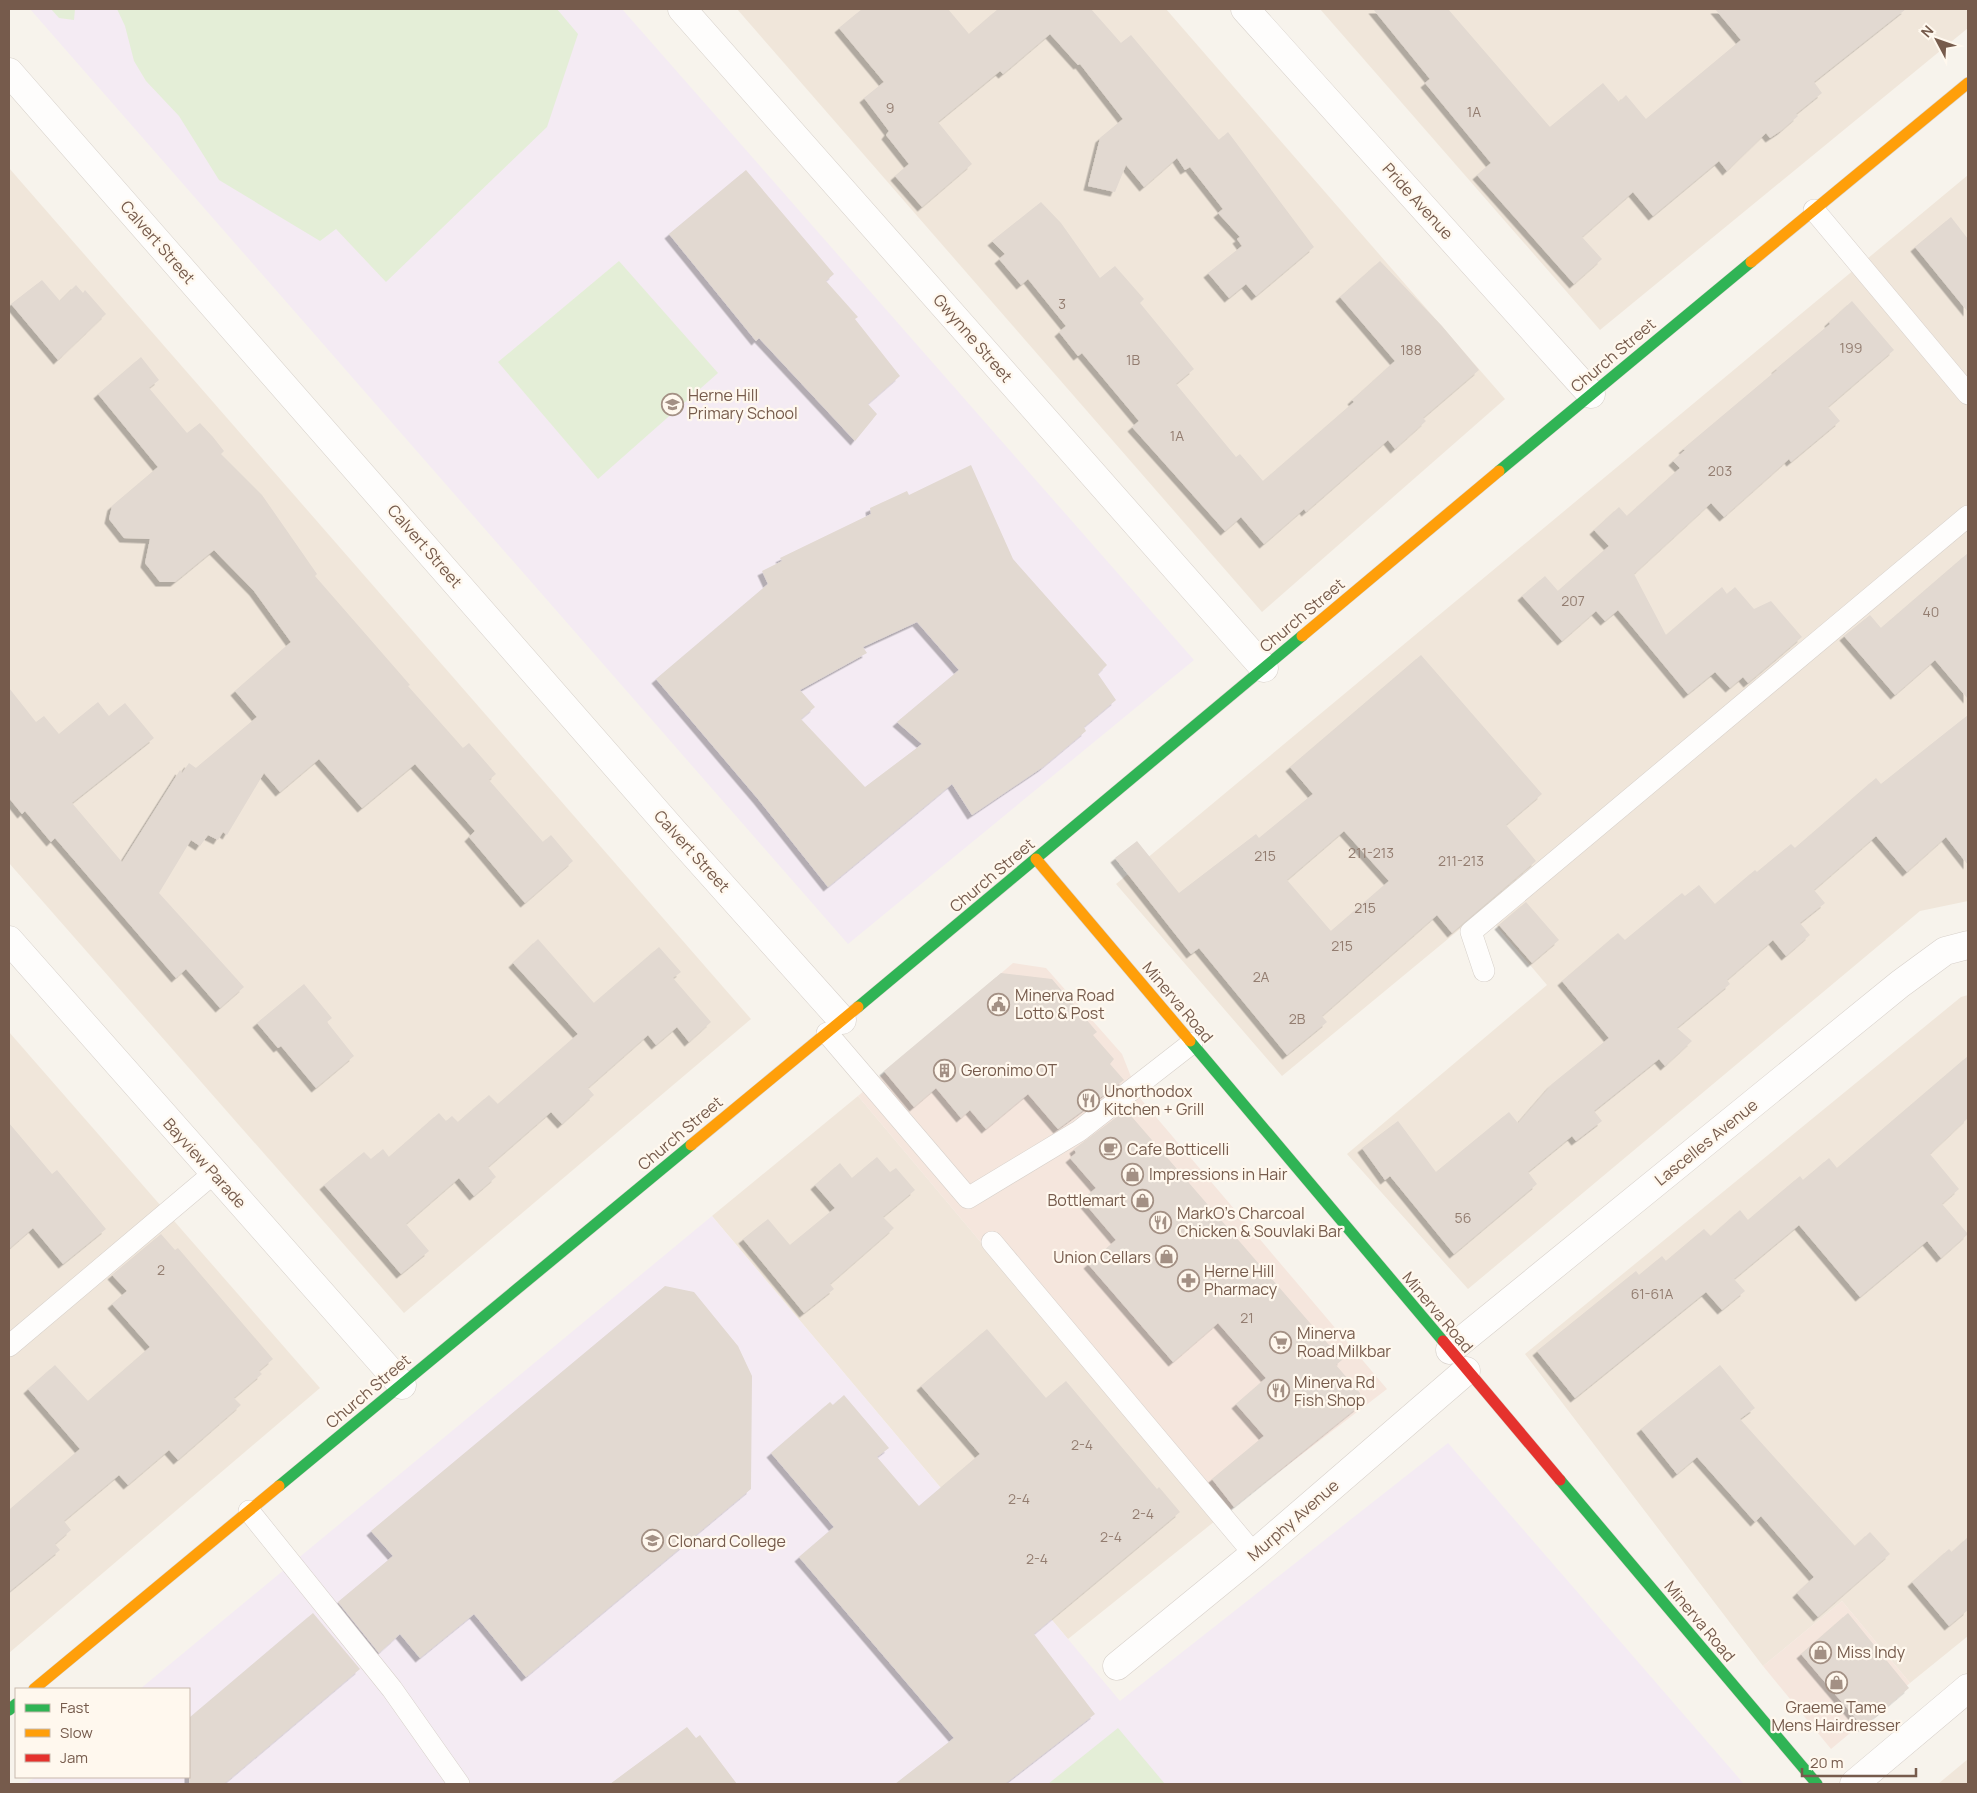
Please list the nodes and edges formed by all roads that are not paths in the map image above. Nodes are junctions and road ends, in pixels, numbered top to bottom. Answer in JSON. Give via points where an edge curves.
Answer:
{"nodes":[{"id":1,"x":682,"y":9,"type":"edge"},
{"id":2,"x":1245,"y":9,"type":"edge"},
{"id":3,"x":9,"y":72,"type":"edge"},
{"id":4,"x":1968,"y":82,"type":"edge"},
{"id":5,"x":1814,"y":210,"type":"junction"},
{"id":6,"x":1591,"y":394,"type":"junction"},
{"id":7,"x":1968,"y":394,"type":"edge"},
{"id":8,"x":1968,"y":516,"type":"edge"},
{"id":9,"x":1264,"y":668,"type":"junction"},
{"id":10,"x":1036,"y":859,"type":"junction"},
{"id":11,"x":9,"y":940,"type":"edge"},
{"id":12,"x":1968,"y":945,"type":"edge"},
{"id":13,"x":1484,"y":971,"type":"dead end"},
{"id":14,"x":834,"y":1026,"type":"junction"},
{"id":15,"x":1192,"y":1043,"type":"junction"},
{"id":16,"x":214,"y":1174,"type":"junction"},
{"id":17,"x":992,"y":1242,"type":"dead end"},
{"id":18,"x":9,"y":1346,"type":"edge"},
{"id":19,"x":1458,"y":1361,"type":"junction"},
{"id":20,"x":402,"y":1385,"type":"junction"},
{"id":21,"x":249,"y":1511,"type":"junction"},
{"id":22,"x":1254,"y":1554,"type":"junction"},
{"id":23,"x":1117,"y":1666,"type":"dead end"},
{"id":24,"x":35,"y":1688,"type":"edge"},
{"id":25,"x":1968,"y":1688,"type":"edge"},
{"id":26,"x":459,"y":1784,"type":"edge"},
{"id":27,"x":1817,"y":1784,"type":"edge"},
{"id":28,"x":1854,"y":1784,"type":"edge"}],
"edges":[{"from":1,"to":9,"type":"street","name":"Gwynne Street"},
{"from":2,"to":6,"type":"street","name":"Pride Avenue"},
{"from":3,"to":14,"type":"street","name":"Calvert Street","via":[[674,832]]},
{"from":4,"to":5,"type":"street","name":"Church Street"},
{"from":5,"to":6,"type":"street","name":"Church Street"},
{"from":5,"to":7,"type":"lane"},
{"from":6,"to":9,"type":"street","name":"Church Street"},
{"from":8,"to":13,"type":"lane","via":[[1471,932]]},
{"from":9,"to":10,"type":"street","name":"Church Street"},
{"from":10,"to":14,"type":"street","name":"Church Street"},
{"from":10,"to":15,"type":"street","name":"Minerva Road"},
{"from":11,"to":16,"type":"street","name":"Bayview Parade"},
{"from":12,"to":19,"type":"street","name":"Lascelles Avenue","via":[[1945,951],[1900,984]]},
{"from":14,"to":15,"type":"lane","via":[[968,1198],[1079,1132]]},
{"from":14,"to":20,"type":"street","name":"Church Street"},
{"from":15,"to":19,"type":"street","name":"Minerva Road"},
{"from":16,"to":18,"type":"lane"},
{"from":16,"to":20,"type":"street","name":"Bayview Parade"},
{"from":17,"to":22,"type":"lane"},
{"from":19,"to":22,"type":"street","name":"Murphy Avenue"},
{"from":19,"to":27,"type":"street","name":"Minerva Road"},
{"from":20,"to":21,"type":"street","name":"Church Street"},
{"from":21,"to":24,"type":"street","name":"Church Street"},
{"from":21,"to":26,"type":"lane","via":[[392,1689]]},
{"from":22,"to":23,"type":"street","name":"Murphy Avenue"},
{"from":25,"to":28,"type":"street"}]}
